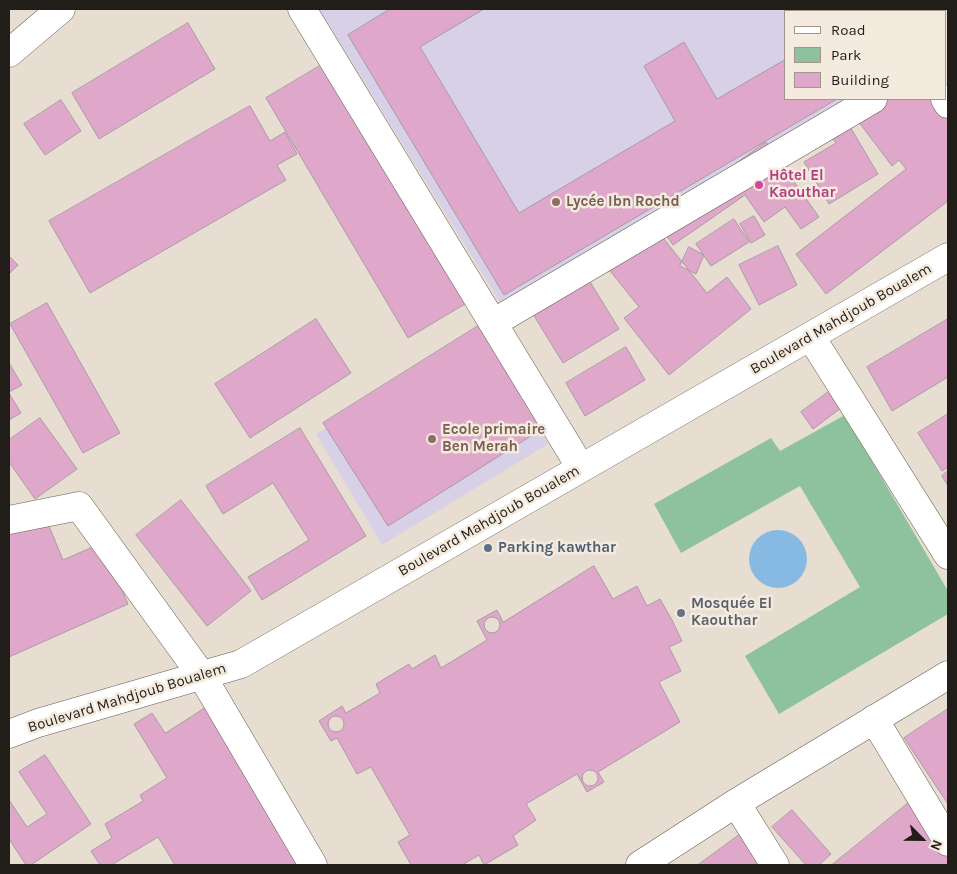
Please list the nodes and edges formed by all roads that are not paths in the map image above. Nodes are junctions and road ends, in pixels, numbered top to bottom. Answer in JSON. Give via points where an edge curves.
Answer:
{"nodes":[{"id":1,"x":62,"y":9,"type":"edge"},
{"id":2,"x":302,"y":9,"type":"edge"},
{"id":3,"x":9,"y":53,"type":"edge"},
{"id":4,"x":871,"y":100,"type":"edge"},
{"id":5,"x":948,"y":257,"type":"edge"},
{"id":6,"x":493,"y":323,"type":"junction"},
{"id":7,"x":811,"y":337,"type":"junction"},
{"id":8,"x":581,"y":468,"type":"junction"},
{"id":9,"x":9,"y":520,"type":"edge"},
{"id":10,"x":948,"y":555,"type":"edge"},
{"id":11,"x":948,"y":675,"type":"edge"},
{"id":12,"x":202,"y":676,"type":"junction"},
{"id":13,"x":874,"y":719,"type":"junction"},
{"id":14,"x":9,"y":734,"type":"edge"},
{"id":15,"x":736,"y":803,"type":"junction"},
{"id":16,"x":948,"y":842,"type":"edge"},
{"id":17,"x":313,"y":865,"type":"edge"},
{"id":18,"x":640,"y":865,"type":"edge"},
{"id":19,"x":775,"y":865,"type":"edge"}],
"edges":[{"from":1,"to":3,"type":"street"},
{"from":2,"to":6,"type":"street"},
{"from":4,"to":6,"type":"street"},
{"from":5,"to":7,"type":"street","name":"Boulevard Mahdjoub Boualem"},
{"from":6,"to":8,"type":"street"},
{"from":7,"to":8,"type":"street","name":"Boulevard Mahdjoub Boualem"},
{"from":7,"to":10,"type":"street"},
{"from":8,"to":12,"type":"street","name":"Boulevard Mahdjoub Boualem","via":[[241,664]]},
{"from":9,"to":12,"type":"street","via":[[79,506]]},
{"from":11,"to":13,"type":"street"},
{"from":12,"to":14,"type":"street","name":"Boulevard Mahdjoub Boualem"},
{"from":12,"to":17,"type":"street"},
{"from":13,"to":15,"type":"street"},
{"from":13,"to":16,"type":"street"},
{"from":15,"to":18,"type":"street"},
{"from":15,"to":19,"type":"street"}]}
